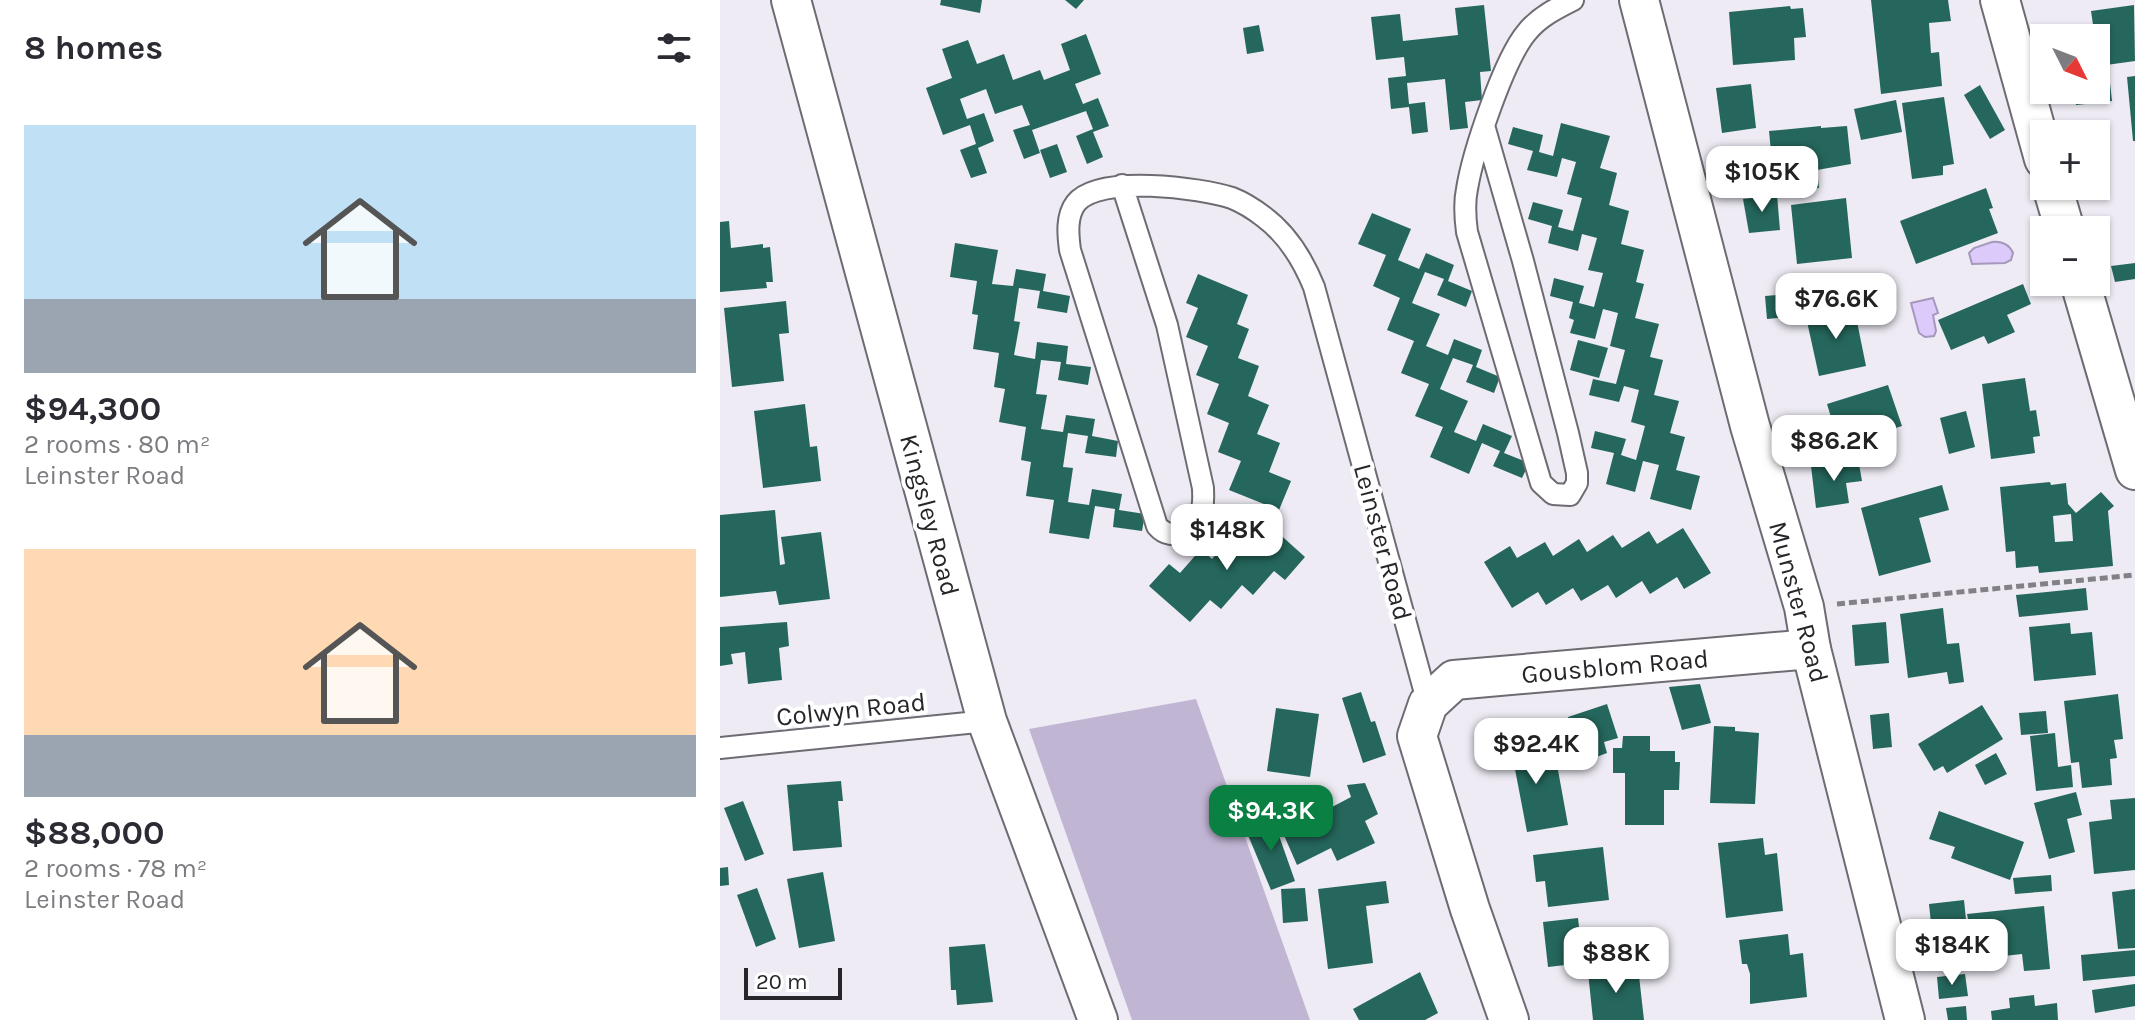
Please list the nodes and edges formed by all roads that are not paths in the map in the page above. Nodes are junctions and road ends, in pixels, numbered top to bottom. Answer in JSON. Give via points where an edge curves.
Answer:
{"nodes":[{"id":1,"x":791,"y":0,"type":"edge"},
{"id":2,"x":1573,"y":0,"type":"edge"},
{"id":3,"x":1639,"y":0,"type":"edge"},
{"id":4,"x":2000,"y":0,"type":"edge"},
{"id":5,"x":2033,"y":120,"type":"edge"},
{"id":6,"x":1485,"y":129,"type":"junction"},
{"id":7,"x":1122,"y":185,"type":"junction"},
{"id":8,"x":2084,"y":296,"type":"edge"},
{"id":9,"x":2135,"y":470,"type":"edge"},
{"id":10,"x":1811,"y":649,"type":"junction"},
{"id":11,"x":1428,"y":704,"type":"junction"},
{"id":12,"x":987,"y":721,"type":"junction"},
{"id":13,"x":720,"y":748,"type":"edge"},
{"id":14,"x":1098,"y":1020,"type":"edge"},
{"id":15,"x":1509,"y":1020,"type":"edge"},
{"id":16,"x":1905,"y":1020,"type":"edge"}],
"edges":[{"from":1,"to":12,"type":"street","name":"Kingsley Road"},
{"from":2,"to":6,"type":"lane","via":[[1529,29],[1515,48]]},
{"from":3,"to":10,"type":"street","name":"Munster Road"},
{"from":4,"to":5,"type":"street"},
{"from":6,"to":6,"type":"lane","via":[[1467,189],[1467,232],[1541,483],[1553,494],[1570,495],[1577,473],[1568,433]]},
{"from":7,"to":7,"type":"lane","name":"Leinster Road","via":[[1167,325],[1203,488],[1201,513],[1178,534],[1157,526],[1067,233],[1077,201]]},
{"from":7,"to":11,"type":"lane","name":"Leinster Road","via":[[1189,188],[1234,199],[1265,218],[1294,247],[1318,302]]},
{"from":8,"to":9,"type":"street"},
{"from":10,"to":11,"type":"street","name":"Gousblom Road","via":[[1454,680]]},
{"from":10,"to":16,"type":"street","name":"Munster Road"},
{"from":11,"to":15,"type":"street","name":"Leinster Road","via":[[1417,736]]},
{"from":12,"to":13,"type":"lane","name":"Colwyn Road"},
{"from":12,"to":14,"type":"street","name":"Kingsley Road"}]}
